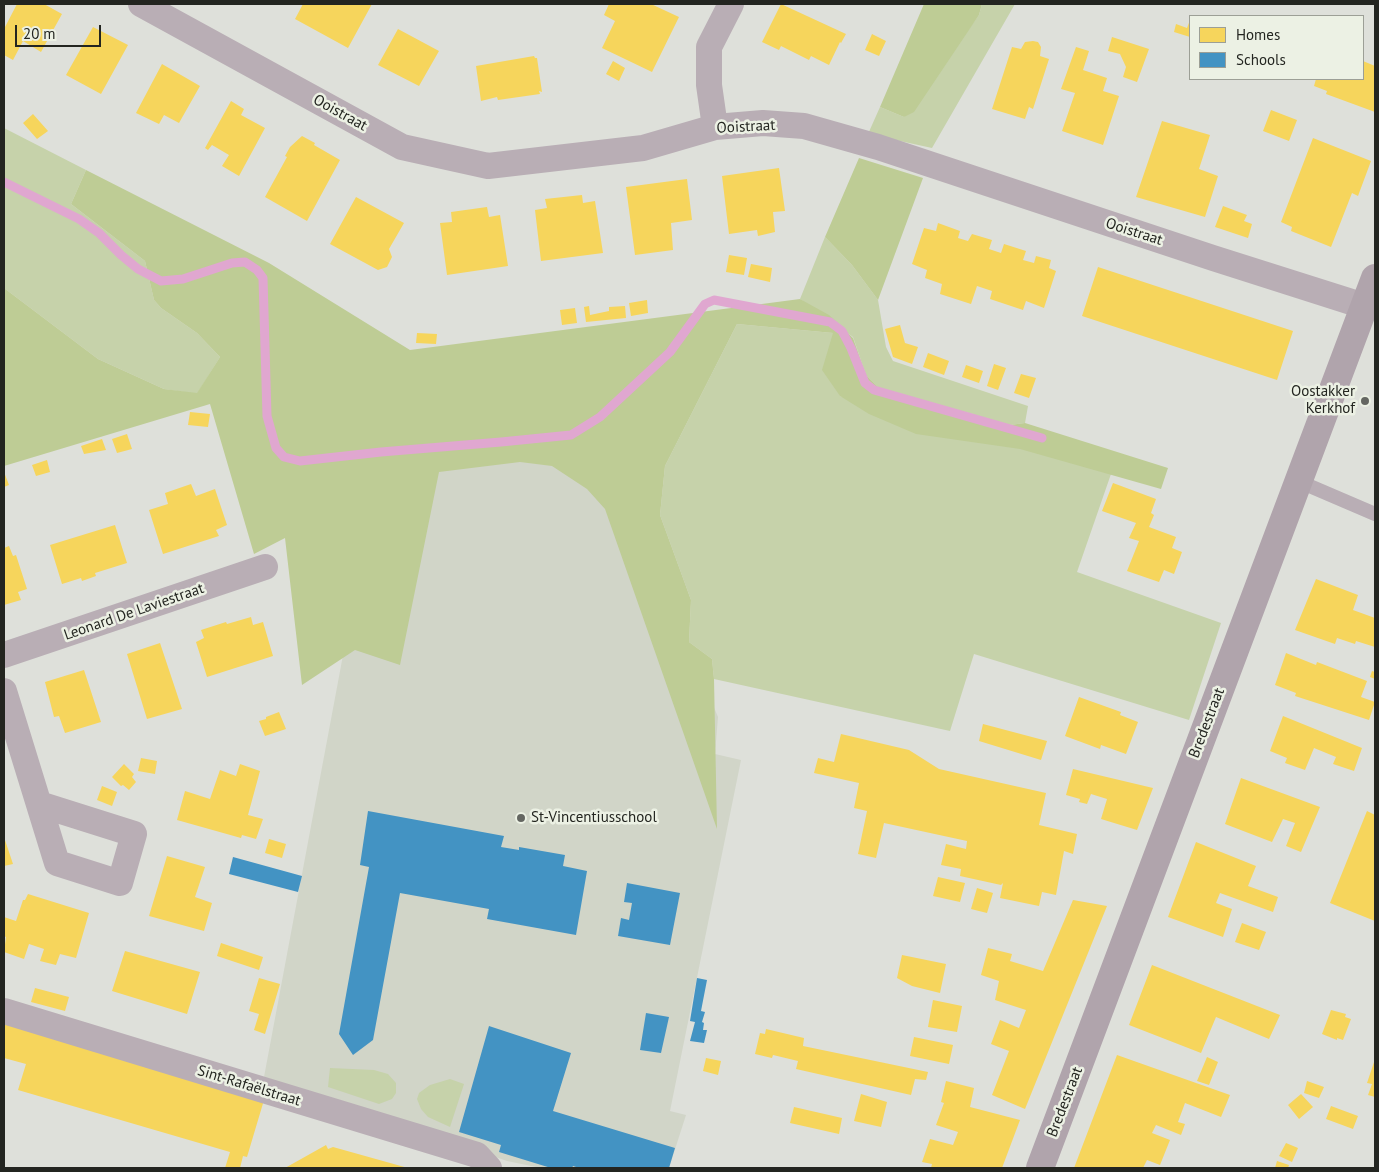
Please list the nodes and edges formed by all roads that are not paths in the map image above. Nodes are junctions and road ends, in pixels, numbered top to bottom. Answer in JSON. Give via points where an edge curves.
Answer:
{"nodes":[{"id":1,"x":141,"y":4,"type":"edge"},
{"id":2,"x":731,"y":4,"type":"edge"},
{"id":3,"x":715,"y":127,"type":"junction"},
{"id":4,"x":1375,"y":278,"type":"edge"},
{"id":5,"x":1364,"y":306,"type":"junction"},
{"id":6,"x":1298,"y":481,"type":"junction"},
{"id":7,"x":1375,"y":514,"type":"edge"},
{"id":8,"x":265,"y":567,"type":"dead end"},
{"id":9,"x":4,"y":655,"type":"edge"},
{"id":10,"x":4,"y":691,"type":"edge"},
{"id":11,"x":39,"y":804,"type":"dead end"},
{"id":12,"x":4,"y":1011,"type":"edge"},
{"id":13,"x":489,"y":1168,"type":"edge"},
{"id":14,"x":1040,"y":1168,"type":"edge"}],
"edges":[{"from":1,"to":3,"type":"street","name":"Ooistraat","via":[[402,147],[478,164],[488,166],[643,148]]},
{"from":2,"to":3,"type":"street","via":[[709,47],[709,85]]},
{"from":3,"to":5,"type":"street","name":"Ooistraat","via":[[763,123],[804,126]]},
{"from":4,"to":5,"type":"street","name":"Bredestraat"},
{"from":5,"to":6,"type":"street","name":"Bredestraat"},
{"from":6,"to":7,"type":"lane"},
{"from":6,"to":14,"type":"street","name":"Bredestraat"},
{"from":8,"to":9,"type":"street","name":"Leonard De Laviestraat"},
{"from":10,"to":11,"type":"street"},
{"from":12,"to":13,"type":"street","name":"Sint-Rafaëlstraat","via":[[478,1155]]}]}
